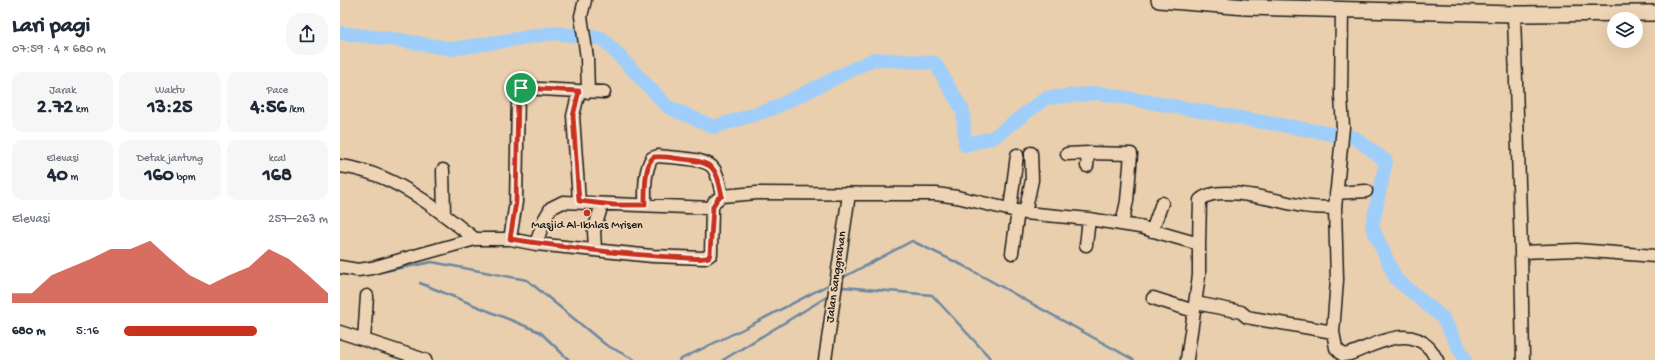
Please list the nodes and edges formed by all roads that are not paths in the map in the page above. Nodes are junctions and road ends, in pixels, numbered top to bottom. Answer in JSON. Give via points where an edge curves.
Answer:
{"nodes":[{"id":1,"x":585,"y":0,"type":"edge"},
{"id":2,"x":1159,"y":0,"type":"edge"},
{"id":3,"x":1222,"y":3,"type":"edge"},
{"id":4,"x":1238,"y":3,"type":"edge"},
{"id":5,"x":1342,"y":9,"type":"junction"},
{"id":6,"x":1655,"y":13,"type":"edge"},
{"id":7,"x":1514,"y":14,"type":"junction"},
{"id":8,"x":584,"y":91,"type":"junction"},
{"id":9,"x":604,"y":92,"type":"dead end"},
{"id":10,"x":1031,"y":153,"type":"dead end"},
{"id":11,"x":1088,"y":153,"type":"junction"},
{"id":12,"x":1067,"y":154,"type":"dead end"},
{"id":13,"x":1017,"y":155,"type":"dead end"},
{"id":14,"x":340,"y":166,"type":"edge"},
{"id":15,"x":1086,"y":166,"type":"dead end"},
{"id":16,"x":443,"y":170,"type":"dead end"},
{"id":17,"x":1366,"y":191,"type":"dead end"},
{"id":18,"x":1336,"y":193,"type":"junction"},
{"id":19,"x":849,"y":194,"type":"junction"},
{"id":20,"x":722,"y":196,"type":"junction"},
{"id":21,"x":579,"y":201,"type":"junction"},
{"id":22,"x":602,"y":204,"type":"junction"},
{"id":23,"x":1162,"y":204,"type":"dead end"},
{"id":24,"x":645,"y":205,"type":"junction"},
{"id":25,"x":712,"y":208,"type":"junction"},
{"id":26,"x":1335,"y":208,"type":"junction"},
{"id":27,"x":1018,"y":211,"type":"junction"},
{"id":28,"x":444,"y":215,"type":"junction"},
{"id":29,"x":1089,"y":219,"type":"junction"},
{"id":30,"x":1122,"y":224,"type":"junction"},
{"id":31,"x":1152,"y":231,"type":"junction"},
{"id":32,"x":475,"y":239,"type":"junction"},
{"id":33,"x":510,"y":239,"type":"junction"},
{"id":34,"x":536,"y":244,"type":"junction"},
{"id":35,"x":1200,"y":244,"type":"junction"},
{"id":36,"x":1086,"y":246,"type":"dead end"},
{"id":37,"x":595,"y":249,"type":"junction"},
{"id":38,"x":1521,"y":252,"type":"junction"},
{"id":39,"x":1012,"y":253,"type":"dead end"},
{"id":40,"x":1655,"y":256,"type":"edge"},
{"id":41,"x":340,"y":267,"type":"edge"},
{"id":42,"x":367,"y":296,"type":"dead end"},
{"id":43,"x":1153,"y":298,"type":"dead end"},
{"id":44,"x":1195,"y":307,"type":"junction"},
{"id":45,"x":340,"y":332,"type":"edge"},
{"id":46,"x":1333,"y":332,"type":"junction"},
{"id":47,"x":364,"y":340,"type":"junction"},
{"id":48,"x":391,"y":355,"type":"edge"},
{"id":49,"x":1187,"y":359,"type":"edge"},
{"id":50,"x":425,"y":360,"type":"edge"},
{"id":51,"x":825,"y":360,"type":"edge"},
{"id":52,"x":1437,"y":360,"type":"edge"},
{"id":53,"x":1523,"y":360,"type":"edge"}],
"edges":[{"from":1,"to":8,"type":"street","via":[[581,16],[587,58]]},
{"from":2,"to":3,"type":"main road"},
{"from":3,"to":4,"type":"main road"},
{"from":4,"to":5,"type":"main road"},
{"from":5,"to":7,"type":"main road"},
{"from":5,"to":18,"type":"street","via":[[1343,127]]},
{"from":6,"to":7,"type":"main road"},
{"from":7,"to":38,"type":"street"},
{"from":8,"to":9,"type":"street"},
{"from":8,"to":21,"type":"street","via":[[573,116]]},
{"from":8,"to":33,"type":"street","via":[[526,88],[519,90],[516,202]]},
{"from":10,"to":27,"type":"street","via":[[1032,180]]},
{"from":11,"to":12,"type":"street"},
{"from":11,"to":15,"type":"street"},
{"from":11,"to":30,"type":"street","via":[[1131,154],[1127,201]]},
{"from":13,"to":27,"type":"street"},
{"from":14,"to":28,"type":"street","via":[[389,180]]},
{"from":16,"to":28,"type":"street"},
{"from":17,"to":18,"type":"street"},
{"from":18,"to":26,"type":"street"},
{"from":19,"to":20,"type":"street","via":[[757,193]]},
{"from":19,"to":27,"type":"street","via":[[936,194]]},
{"from":19,"to":51,"type":"street","name":"Jalan Sanggrahan"},
{"from":20,"to":24,"type":"street","via":[[719,179],[714,168],[708,163],[658,156],[650,161],[646,178]]},
{"from":20,"to":25,"type":"street","via":[[714,202]]},
{"from":21,"to":22,"type":"street"},
{"from":21,"to":34,"type":"street","via":[[563,202],[551,208]]},
{"from":22,"to":24,"type":"street"},
{"from":22,"to":37,"type":"street","via":[[594,231]]},
{"from":23,"to":31,"type":"street"},
{"from":24,"to":25,"type":"street"},
{"from":25,"to":37,"type":"street","via":[[710,254],[706,258],[652,256]]},
{"from":26,"to":35,"type":"street","via":[[1303,206],[1225,193],[1206,196],[1200,200]]},
{"from":26,"to":46,"type":"street","via":[[1337,280]]},
{"from":27,"to":29,"type":"street"},
{"from":27,"to":39,"type":"street"},
{"from":28,"to":32,"type":"street"},
{"from":29,"to":30,"type":"street"},
{"from":29,"to":36,"type":"street"},
{"from":30,"to":31,"type":"street"},
{"from":31,"to":35,"type":"street"},
{"from":32,"to":33,"type":"street"},
{"from":32,"to":41,"type":"street","via":[[372,268],[358,270]]},
{"from":33,"to":34,"type":"street"},
{"from":34,"to":37,"type":"street"},
{"from":35,"to":44,"type":"street"},
{"from":38,"to":40,"type":"street","via":[[1577,250]]},
{"from":38,"to":53,"type":"street"},
{"from":42,"to":47,"type":"street"},
{"from":43,"to":44,"type":"street"},
{"from":44,"to":46,"type":"street","via":[[1241,312],[1252,318]]},
{"from":44,"to":49,"type":"street"},
{"from":45,"to":47,"type":"street"},
{"from":46,"to":52,"type":"street","via":[[1336,348],[1343,355],[1404,336],[1416,338],[1429,347]]},
{"from":47,"to":48,"type":"street"},
{"from":48,"to":50,"type":"street"}]}
